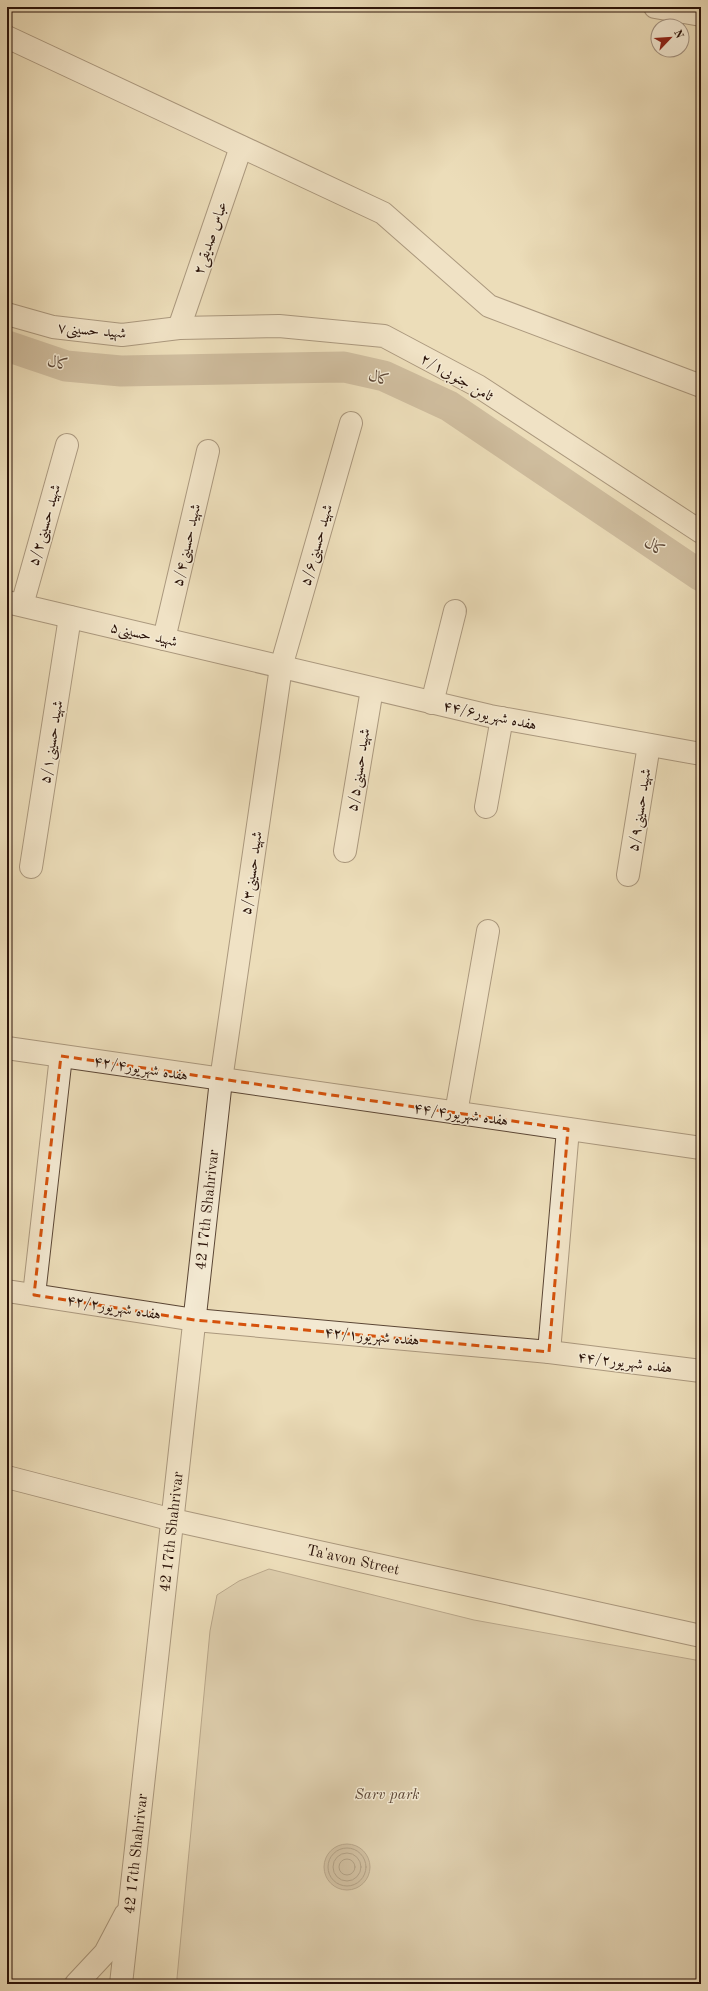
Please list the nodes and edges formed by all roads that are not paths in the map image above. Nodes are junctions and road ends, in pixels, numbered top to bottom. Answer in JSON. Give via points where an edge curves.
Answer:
{"nodes":[{"id":1,"x":655,"y":7,"type":"edge"},
{"id":2,"x":701,"y":15,"type":"edge"},
{"id":3,"x":7,"y":37,"type":"edge"},
{"id":4,"x":241,"y":147,"type":"junction"},
{"id":5,"x":7,"y":314,"type":"edge"},
{"id":6,"x":179,"y":328,"type":"junction"},
{"id":7,"x":701,"y":386,"type":"edge"},
{"id":8,"x":351,"y":423,"type":"dead end"},
{"id":9,"x":67,"y":445,"type":"dead end"},
{"id":10,"x":208,"y":451,"type":"dead end"},
{"id":11,"x":701,"y":532,"type":"edge"},
{"id":12,"x":14,"y":604,"type":"edge"},
{"id":13,"x":455,"y":611,"type":"dead end"},
{"id":14,"x":70,"y":617,"type":"junction"},
{"id":15,"x":164,"y":639,"type":"junction"},
{"id":16,"x":281,"y":667,"type":"junction"},
{"id":17,"x":372,"y":689,"type":"junction"},
{"id":18,"x":432,"y":703,"type":"junction"},
{"id":19,"x":502,"y":718,"type":"junction"},
{"id":20,"x":649,"y":745,"type":"junction"},
{"id":21,"x":701,"y":754,"type":"edge"},
{"id":22,"x":486,"y":806,"type":"dead end"},
{"id":23,"x":345,"y":851,"type":"dead end"},
{"id":24,"x":31,"y":867,"type":"dead end"},
{"id":25,"x":628,"y":875,"type":"dead end"},
{"id":26,"x":488,"y":931,"type":"dead end"},
{"id":27,"x":7,"y":1048,"type":"edge"},
{"id":28,"x":61,"y":1056,"type":"junction"},
{"id":29,"x":221,"y":1080,"type":"junction"},
{"id":30,"x":456,"y":1113,"type":"junction"},
{"id":31,"x":568,"y":1129,"type":"junction"},
{"id":32,"x":701,"y":1148,"type":"edge"},
{"id":33,"x":7,"y":1291,"type":"edge"},
{"id":34,"x":34,"y":1295,"type":"junction"},
{"id":35,"x":195,"y":1320,"type":"junction"},
{"id":36,"x":549,"y":1352,"type":"junction"},
{"id":37,"x":701,"y":1371,"type":"edge"},
{"id":38,"x":7,"y":1477,"type":"edge"},
{"id":39,"x":173,"y":1520,"type":"junction"},
{"id":40,"x":701,"y":1636,"type":"edge"},
{"id":41,"x":130,"y":1906,"type":"junction"},
{"id":42,"x":76,"y":1984,"type":"edge"},
{"id":43,"x":121,"y":1984,"type":"edge"}],
"edges":[{"from":1,"to":2,"type":"street"},
{"from":3,"to":4,"type":"street"},
{"from":4,"to":6,"type":"street","name":"عباس صدیقی۲"},
{"from":4,"to":7,"type":"street","via":[[383,213],[489,306]]},
{"from":5,"to":6,"type":"street","name":"شهید حسینی۷","via":[[53,327],[122,335]]},
{"from":6,"to":11,"type":"street","name":"ثامن جنوبی۲/۱","via":[[279,326],[384,336],[478,386]]},
{"from":8,"to":16,"type":"street","name":"شهید حسینی۵/۶"},
{"from":9,"to":12,"type":"street","name":"شهید حسینی۵/۲"},
{"from":10,"to":15,"type":"street","name":"شهید حسینی۵/۴"},
{"from":12,"to":14,"type":"street","name":"شهید حسینی۵"},
{"from":13,"to":18,"type":"street"},
{"from":14,"to":15,"type":"street","name":"شهید حسینی۵"},
{"from":14,"to":24,"type":"street","name":"شهید حسینی۵/۱"},
{"from":15,"to":16,"type":"street","name":"شهید حسینی۵"},
{"from":16,"to":17,"type":"street","name":"هفده شهریور۴۴/۶"},
{"from":16,"to":29,"type":"street","name":"شهید حسینی۵/۳"},
{"from":17,"to":18,"type":"street","name":"هفده شهریور۴۴/۶"},
{"from":17,"to":23,"type":"street","name":"شهید حسینی۵/۵"},
{"from":18,"to":19,"type":"street","name":"هفده شهریور۴۴/۶"},
{"from":19,"to":20,"type":"street","name":"هفده شهریور۴۴/۶"},
{"from":19,"to":22,"type":"street"},
{"from":20,"to":21,"type":"street","name":"هفده شهریور۴۴/۶"},
{"from":20,"to":25,"type":"street","name":"شهید حسینی۵/۹"},
{"from":26,"to":30,"type":"street"},
{"from":27,"to":28,"type":"street","name":"هفده شهریور۴۲/۴"},
{"from":28,"to":29,"type":"street","name":"هفده شهریور۴۲/۴"},
{"from":28,"to":34,"type":"street"},
{"from":29,"to":30,"type":"street","name":"هفده شهریور۴۴/۴"},
{"from":29,"to":35,"type":"street","name":"42 17th Shahrivar"},
{"from":30,"to":31,"type":"street","name":"هفده شهریور۴۴/۴"},
{"from":31,"to":32,"type":"street","name":"هفده شهریور۴۴/۴"},
{"from":31,"to":36,"type":"street"},
{"from":33,"to":34,"type":"street","name":"هفده شهریور۴۲/۲"},
{"from":34,"to":35,"type":"street","name":"هفده شهریور۴۲/۲"},
{"from":35,"to":36,"type":"street","name":"هفده شهریور۴۲/۱"},
{"from":35,"to":39,"type":"street","name":"42 17th Shahrivar"},
{"from":36,"to":37,"type":"street","name":"هفده شهریور۴۴/۲"},
{"from":38,"to":39,"type":"street","name":"Ta'avon Street"},
{"from":39,"to":40,"type":"street","name":"Ta'avon Street"},
{"from":39,"to":41,"type":"street","name":"42 17th Shahrivar"},
{"from":41,"to":42,"type":"street","via":[[105,1953]]},
{"from":41,"to":43,"type":"street","name":"42 17th Shahrivar"}]}
